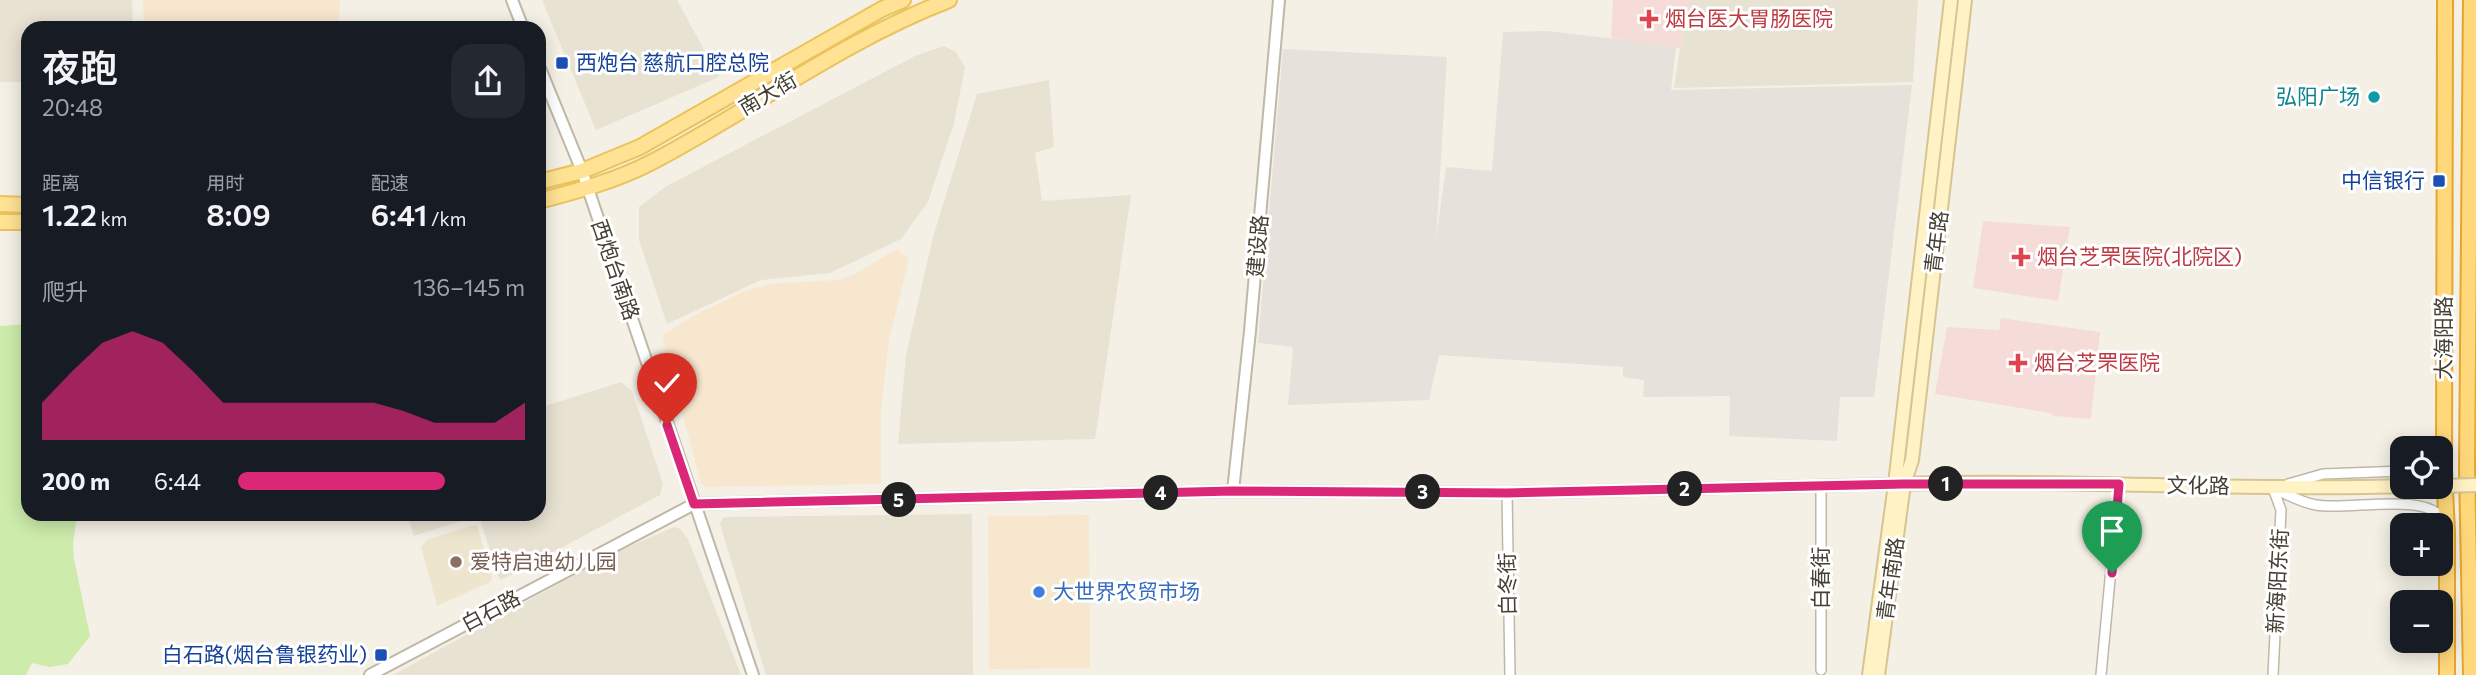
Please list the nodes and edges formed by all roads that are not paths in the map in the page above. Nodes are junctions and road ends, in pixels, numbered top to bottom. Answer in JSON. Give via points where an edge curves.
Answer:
{"nodes":[{"id":1,"x":512,"y":0,"type":"edge"},
{"id":2,"x":903,"y":0,"type":"edge"},
{"id":3,"x":948,"y":0,"type":"edge"},
{"id":4,"x":1279,"y":0,"type":"edge"},
{"id":5,"x":1951,"y":0,"type":"edge"},
{"id":6,"x":1965,"y":0,"type":"edge"},
{"id":7,"x":2445,"y":0,"type":"edge"},
{"id":8,"x":2470,"y":0,"type":"edge"},
{"id":9,"x":882,"y":4,"type":"edge"},
{"id":10,"x":520,"y":21,"type":"edge"},
{"id":11,"x":546,"y":83,"type":"edge"},
{"id":12,"x":582,"y":171,"type":"junction"},
{"id":13,"x":546,"y":180,"type":"edge"},
{"id":14,"x":588,"y":188,"type":"junction"},
{"id":15,"x":546,"y":199,"type":"edge"},
{"id":16,"x":0,"y":204,"type":"edge"},
{"id":17,"x":21,"y":205,"type":"edge"},
{"id":18,"x":0,"y":222,"type":"edge"},
{"id":19,"x":21,"y":222,"type":"edge"},
{"id":20,"x":2473,"y":254,"type":"edge"},
{"id":21,"x":2443,"y":436,"type":"edge"},
{"id":22,"x":2472,"y":469,"type":"edge"},
{"id":23,"x":2390,"y":471,"type":"edge"},
{"id":24,"x":1899,"y":484,"type":"junction"},
{"id":25,"x":2119,"y":484,"type":"junction"},
{"id":26,"x":2476,"y":485,"type":"edge"},
{"id":27,"x":1821,"y":486,"type":"junction"},
{"id":28,"x":2453,"y":486,"type":"edge"},
{"id":29,"x":2390,"y":487,"type":"edge"},
{"id":30,"x":2273,"y":488,"type":"junction"},
{"id":31,"x":1233,"y":491,"type":"junction"},
{"id":32,"x":1507,"y":493,"type":"junction"},
{"id":33,"x":694,"y":504,"type":"junction"},
{"id":34,"x":2437,"y":513,"type":"edge"},
{"id":35,"x":2476,"y":516,"type":"edge"},
{"id":36,"x":2468,"y":530,"type":"junction"},
{"id":37,"x":2447,"y":576,"type":"edge"},
{"id":38,"x":1821,"y":670,"type":"dead end"},
{"id":39,"x":370,"y":675,"type":"edge"},
{"id":40,"x":753,"y":675,"type":"edge"},
{"id":41,"x":1510,"y":675,"type":"edge"},
{"id":42,"x":1869,"y":675,"type":"edge"},
{"id":43,"x":1878,"y":675,"type":"edge"},
{"id":44,"x":2101,"y":675,"type":"edge"},
{"id":45,"x":2273,"y":675,"type":"edge"},
{"id":46,"x":2447,"y":675,"type":"edge"},
{"id":47,"x":2471,"y":675,"type":"edge"}],
"edges":[{"from":1,"to":10,"type":"street"},
{"from":2,"to":9,"type":"main road","name":"南大街"},
{"from":3,"to":14,"type":"main road","name":"南大街","via":[[890,24],[648,164]]},
{"from":4,"to":31,"type":"street","name":"建设路"},
{"from":5,"to":24,"type":"main road","name":"青年路"},
{"from":6,"to":24,"type":"main road","name":"青年路","via":[[1912,460]]},
{"from":7,"to":21,"type":"highway","name":"大海阳路"},
{"from":8,"to":20,"type":"highway","name":"大海阳路"},
{"from":9,"to":12,"type":"main road","name":"南大街","via":[[640,147]]},
{"from":11,"to":12,"type":"street","name":"西炮台南路"},
{"from":12,"to":13,"type":"main road","name":"南大街"},
{"from":12,"to":14,"type":"street","name":"西炮台南路"},
{"from":14,"to":15,"type":"main road","name":"南大街"},
{"from":14,"to":33,"type":"street","name":"西炮台南路"},
{"from":16,"to":17,"type":"main road"},
{"from":18,"to":19,"type":"main road"},
{"from":20,"to":22,"type":"highway","name":"大海阳路"},
{"from":22,"to":36,"type":"highway","name":"大海阳路"},
{"from":23,"to":30,"type":"street","via":[[2323,474]]},
{"from":24,"to":25,"type":"main road","name":"文化路"},
{"from":24,"to":27,"type":"street","name":"白石路"},
{"from":24,"to":42,"type":"main road","name":"青年南路"},
{"from":24,"to":43,"type":"main road","name":"青年南路"},
{"from":25,"to":30,"type":"main road","name":"文化路"},
{"from":25,"to":44,"type":"street"},
{"from":26,"to":28,"type":"main road","bridge":true},
{"from":27,"to":32,"type":"street","name":"白石路"},
{"from":27,"to":38,"type":"street","name":"白春街"},
{"from":29,"to":30,"type":"main road","name":"文化路"},
{"from":30,"to":34,"type":"street","via":[[2315,505],[2431,508]]},
{"from":30,"to":45,"type":"street","name":"新海阳东街","via":[[2281,510]]},
{"from":31,"to":32,"type":"street","name":"白石路"},
{"from":31,"to":33,"type":"street","name":"白石路"},
{"from":32,"to":41,"type":"street","name":"白冬街"},
{"from":33,"to":39,"type":"street","name":"白石路"},
{"from":33,"to":40,"type":"street","name":"西炮台南路"},
{"from":35,"to":36,"type":"street"},
{"from":36,"to":47,"type":"highway","name":"大海阳路"},
{"from":37,"to":46,"type":"highway","name":"大海阳路"}]}
